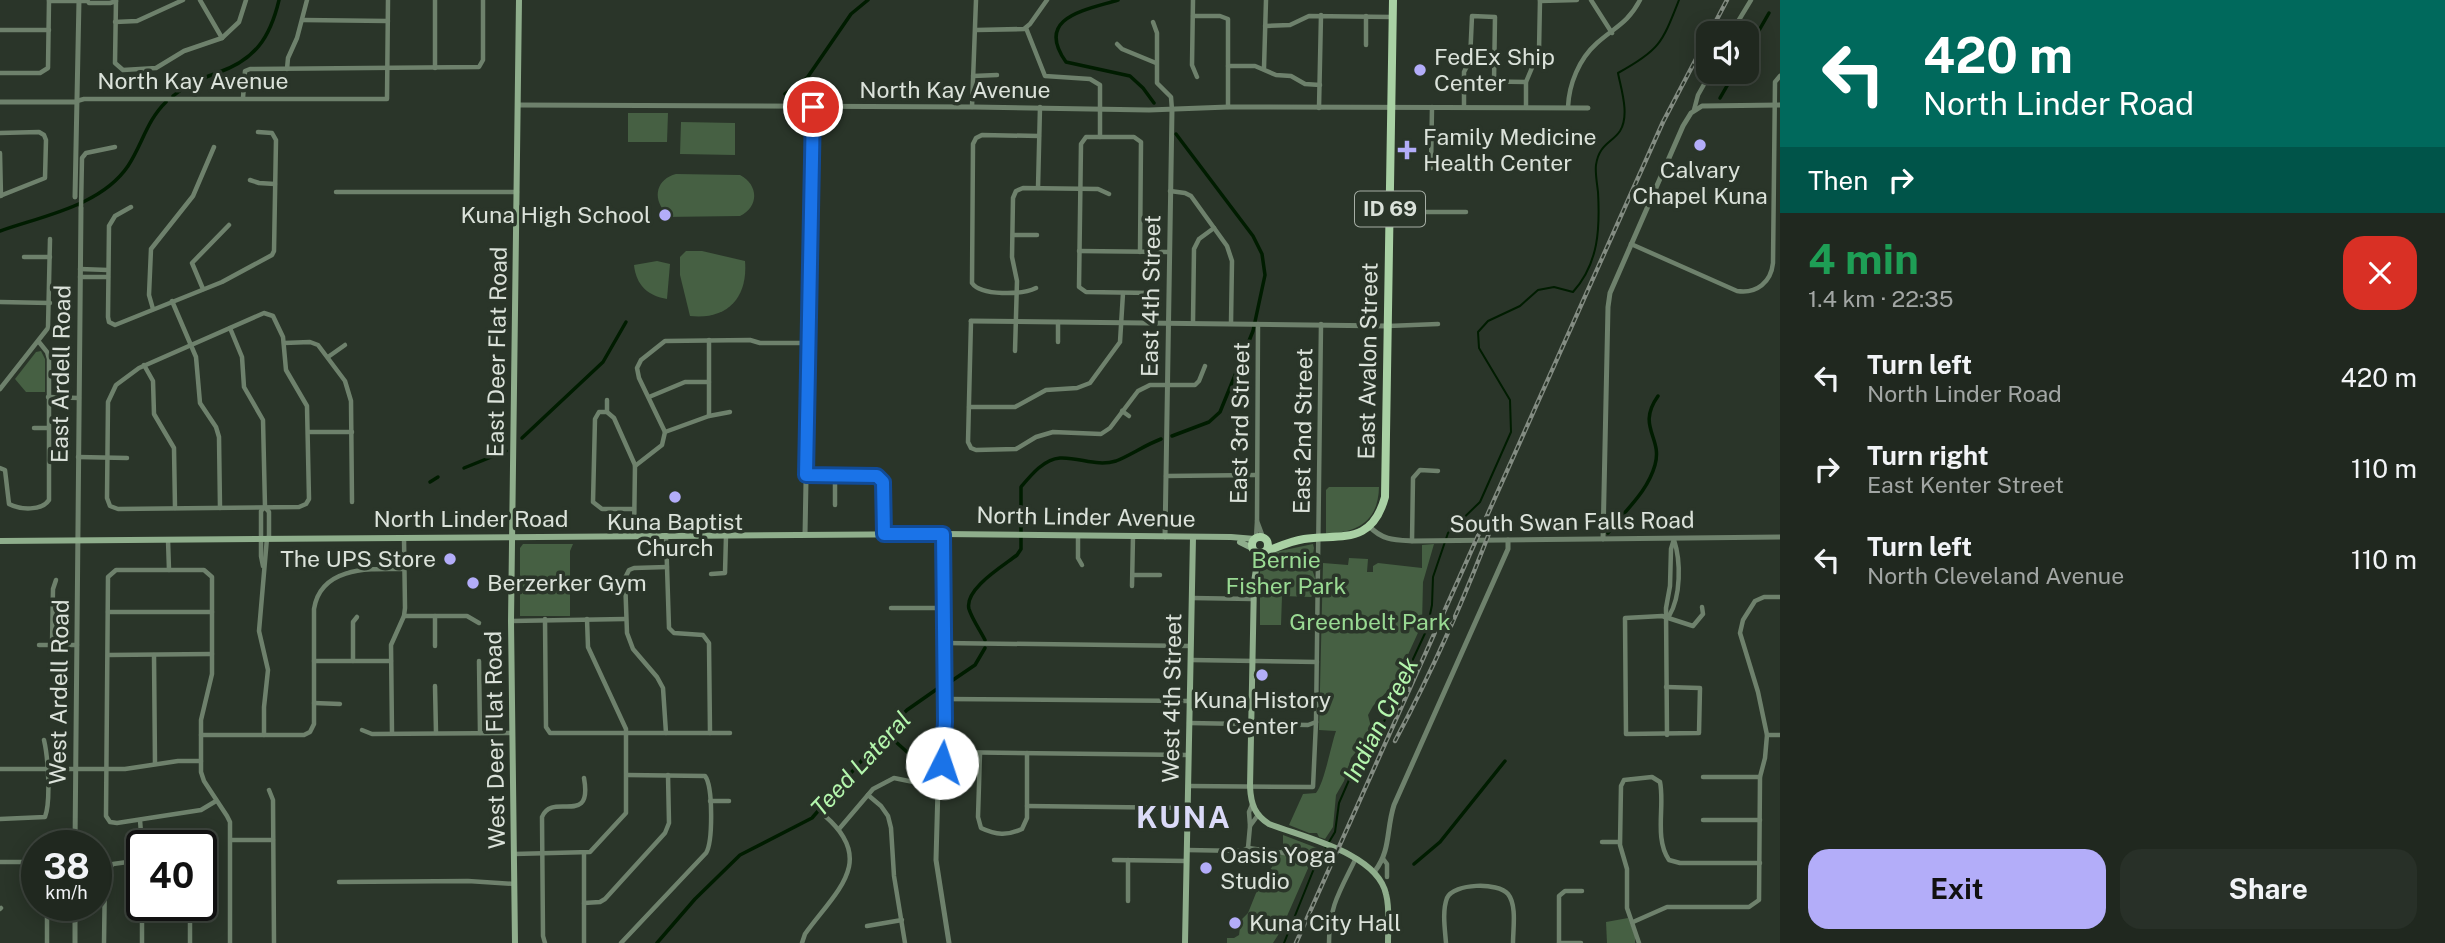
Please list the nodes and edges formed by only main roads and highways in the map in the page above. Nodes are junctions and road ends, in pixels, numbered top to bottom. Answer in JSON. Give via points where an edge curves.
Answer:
{"nodes":[{"id":1,"x":519,"y":0,"type":"edge"},
{"id":2,"x":1393,"y":0,"type":"edge"},
{"id":3,"x":1369,"y":526,"type":"joint"},
{"id":4,"x":943,"y":534,"type":"joint"},
{"id":5,"x":511,"y":537,"type":"junction"},
{"id":6,"x":1193,"y":537,"type":"junction"},
{"id":7,"x":1229,"y":538,"type":"junction"},
{"id":8,"x":1260,"y":539,"type":"junction"},
{"id":9,"x":0,"y":541,"type":"edge"},
{"id":10,"x":1287,"y":543,"type":"junction"},
{"id":11,"x":1259,"y":551,"type":"junction"},
{"id":12,"x":515,"y":943,"type":"edge"},
{"id":13,"x":1185,"y":943,"type":"edge"},
{"id":14,"x":1388,"y":943,"type":"edge"}],
"edges":[{"from":1,"to":5,"type":"main road","name":"East Deer Flat Road"},
{"from":2,"to":3,"type":"main road","name":"East Avalon Street","number":"ID 69","via":[[1385,497]]},
{"from":3,"to":10,"type":"main road","name":"North Linder Avenue","via":[[1349,537]]},
{"from":4,"to":5,"type":"main road","name":"North Linder Road"},
{"from":4,"to":6,"type":"main road","name":"North Linder Avenue"},
{"from":5,"to":9,"type":"main road","name":"North Linder Road"},
{"from":5,"to":12,"type":"main road","name":"West Deer Flat Road"},
{"from":6,"to":7,"type":"main road","name":"North Linder Avenue"},
{"from":6,"to":13,"type":"main road","name":"West 4th Street"},
{"from":7,"to":8,"type":"main road","name":"North Linder Avenue"},
{"from":7,"to":11,"type":"main road","name":"North Linder Avenue"},
{"from":8,"to":10,"type":"main road","name":"North Linder Avenue"},
{"from":8,"to":11,"type":"main road"},
{"from":8,"to":11,"type":"main road"},
{"from":10,"to":11,"type":"main road","name":"North Linder Avenue"},
{"from":11,"to":14,"type":"main road","via":[[1253,598],[1252,805],[1269,824],[1356,858],[1375,871],[1387,895]]}]}
